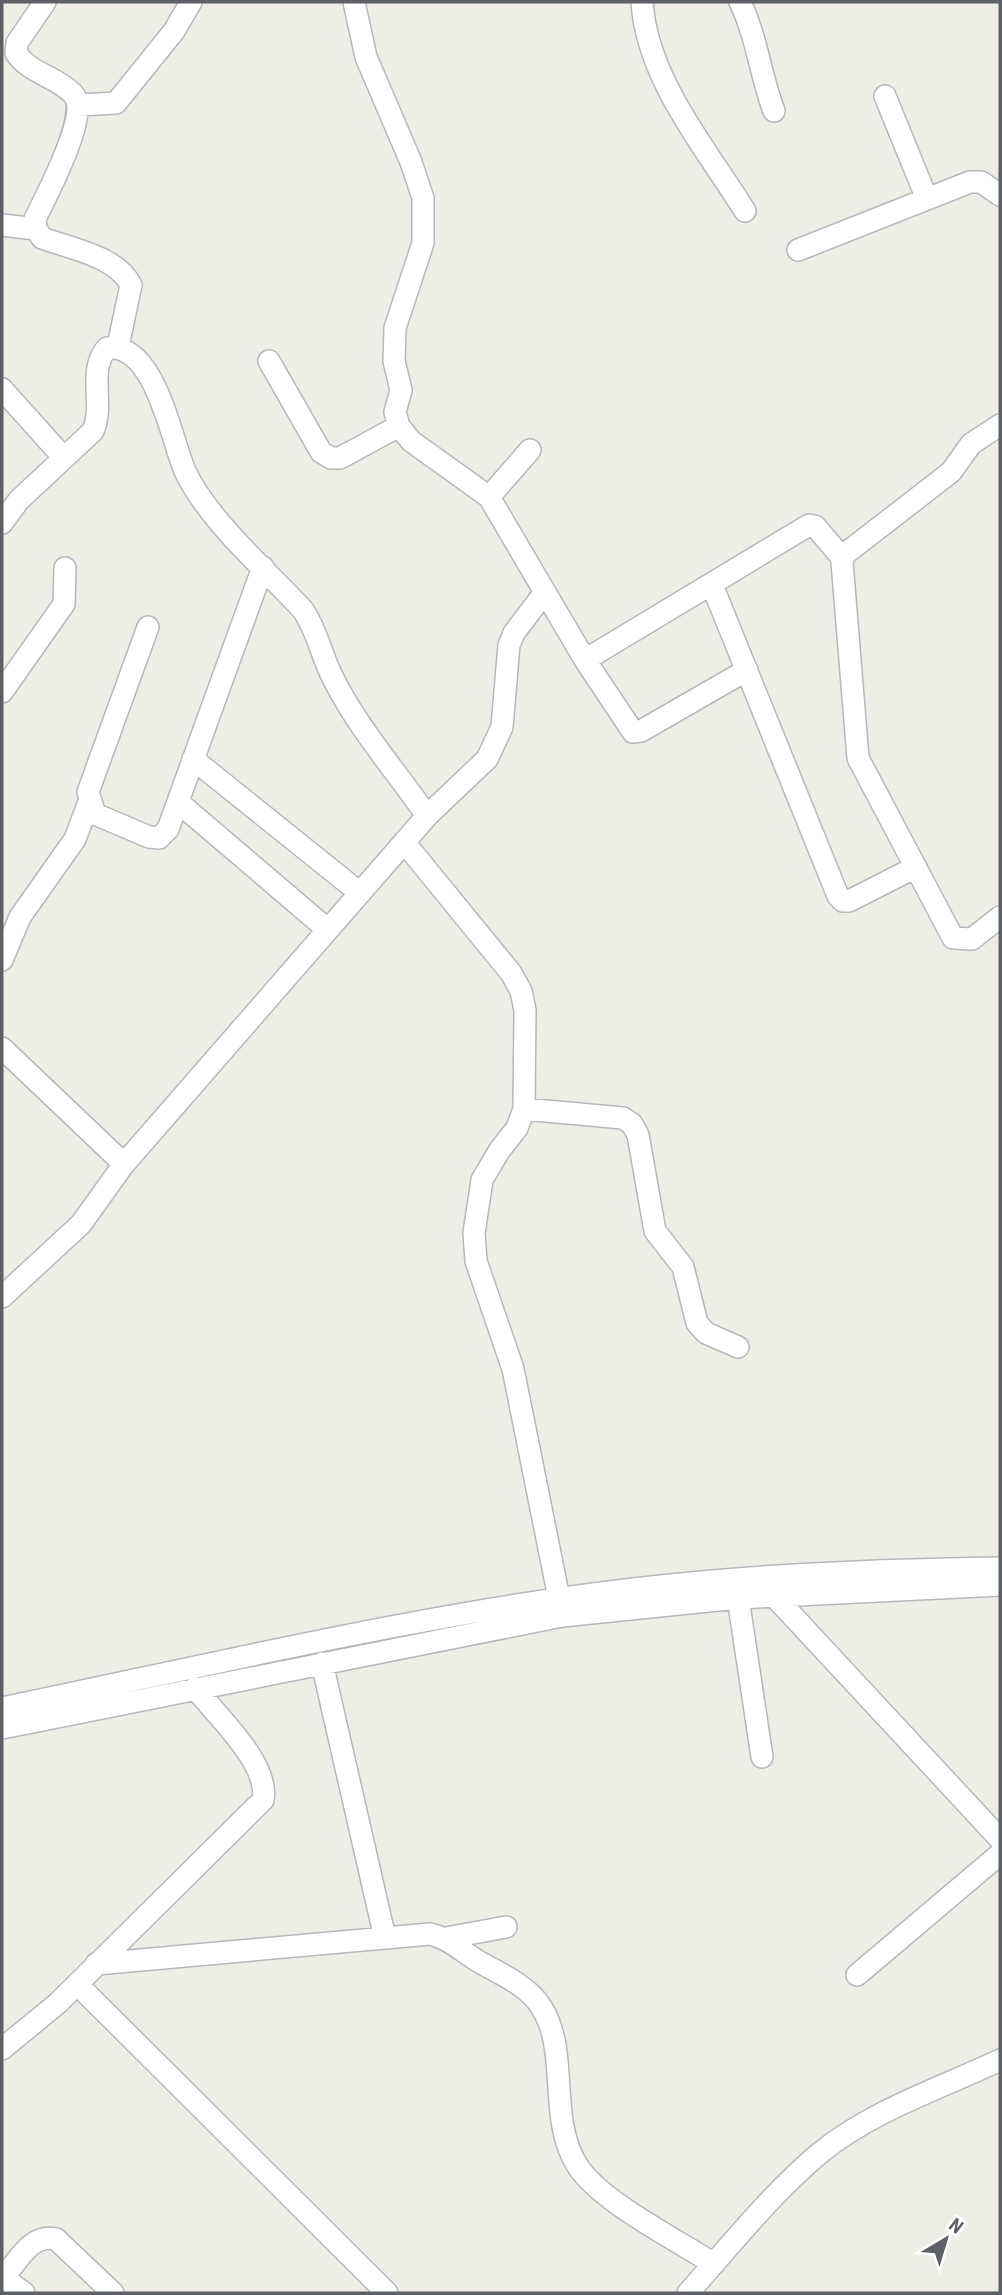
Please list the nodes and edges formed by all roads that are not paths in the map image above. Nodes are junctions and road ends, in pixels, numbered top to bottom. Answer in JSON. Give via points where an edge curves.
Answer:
{"nodes":[{"id":1,"x":45,"y":2,"type":"edge"},
{"id":2,"x":191,"y":2,"type":"edge"},
{"id":3,"x":355,"y":2,"type":"edge"},
{"id":4,"x":642,"y":2,"type":"edge"},
{"id":5,"x":740,"y":2,"type":"edge"},
{"id":6,"x":885,"y":96,"type":"dead end"},
{"id":7,"x":79,"y":105,"type":"junction"},
{"id":8,"x":774,"y":111,"type":"dead end"},
{"id":9,"x":1000,"y":195,"type":"edge"},
{"id":10,"x":927,"y":199,"type":"junction"},
{"id":11,"x":745,"y":211,"type":"dead end"},
{"id":12,"x":2,"y":225,"type":"edge"},
{"id":13,"x":36,"y":229,"type":"junction"},
{"id":14,"x":798,"y":250,"type":"dead end"},
{"id":15,"x":118,"y":346,"type":"junction"},
{"id":16,"x":269,"y":361,"type":"dead end"},
{"id":17,"x":2,"y":389,"type":"edge"},
{"id":18,"x":1000,"y":425,"type":"edge"},
{"id":19,"x":399,"y":426,"type":"junction"},
{"id":20,"x":530,"y":450,"type":"dead end"},
{"id":21,"x":64,"y":458,"type":"junction"},
{"id":22,"x":489,"y":497,"type":"junction"},
{"id":23,"x":2,"y":523,"type":"edge"},
{"id":24,"x":843,"y":559,"type":"junction"},
{"id":25,"x":263,"y":567,"type":"junction"},
{"id":26,"x":65,"y":568,"type":"dead end"},
{"id":27,"x":712,"y":585,"type":"junction"},
{"id":28,"x":545,"y":592,"type":"junction"},
{"id":29,"x":148,"y":627,"type":"dead end"},
{"id":30,"x":585,"y":660,"type":"junction"},
{"id":31,"x":747,"y":670,"type":"junction"},
{"id":32,"x":2,"y":692,"type":"edge"},
{"id":33,"x":193,"y":759,"type":"junction"},
{"id":34,"x":89,"y":802,"type":"junction"},
{"id":35,"x":178,"y":802,"type":"junction"},
{"id":36,"x":427,"y":816,"type":"junction"},
{"id":37,"x":404,"y":842,"type":"junction"},
{"id":38,"x":916,"y":867,"type":"junction"},
{"id":39,"x":360,"y":894,"type":"junction"},
{"id":40,"x":1000,"y":917,"type":"edge"},
{"id":41,"x":328,"y":930,"type":"junction"},
{"id":42,"x":2,"y":960,"type":"edge"},
{"id":43,"x":2,"y":1048,"type":"edge"},
{"id":44,"x":524,"y":1109,"type":"junction"},
{"id":45,"x":124,"y":1164,"type":"junction"},
{"id":46,"x":2,"y":1297,"type":"edge"},
{"id":47,"x":738,"y":1346,"type":"dead end"},
{"id":48,"x":1000,"y":1568,"type":"edge"},
{"id":49,"x":1000,"y":1585,"type":"edge"},
{"id":50,"x":775,"y":1597,"type":"junction"},
{"id":51,"x":559,"y":1598,"type":"junction"},
{"id":52,"x":738,"y":1598,"type":"junction"},
{"id":53,"x":322,"y":1663,"type":"junction"},
{"id":54,"x":195,"y":1688,"type":"junction"},
{"id":55,"x":2,"y":1708,"type":"edge"},
{"id":56,"x":2,"y":1728,"type":"edge"},
{"id":57,"x":762,"y":1758,"type":"dead end"},
{"id":58,"x":1000,"y":1839,"type":"edge"},
{"id":59,"x":1000,"y":1854,"type":"edge"},
{"id":60,"x":506,"y":1927,"type":"dead end"},
{"id":61,"x":385,"y":1938,"type":"junction"},
{"id":62,"x":446,"y":1938,"type":"junction"},
{"id":63,"x":96,"y":1965,"type":"junction"},
{"id":64,"x":857,"y":1975,"type":"dead end"},
{"id":65,"x":76,"y":1984,"type":"junction"},
{"id":66,"x":2,"y":2049,"type":"edge"},
{"id":67,"x":1000,"y":2060,"type":"edge"},
{"id":68,"x":714,"y":2264,"type":"junction"},
{"id":69,"x":3,"y":2278,"type":"edge"},
{"id":70,"x":24,"y":2293,"type":"edge"},
{"id":71,"x":113,"y":2293,"type":"edge"},
{"id":72,"x":387,"y":2293,"type":"edge"},
{"id":73,"x":688,"y":2293,"type":"edge"}],
"edges":[{"from":1,"to":7,"type":"street","via":[[17,43],[16,53],[24,64],[73,94]]},
{"from":2,"to":7,"type":"street","via":[[121,98],[105,106]]},
{"from":3,"to":19,"type":"street","via":[[366,57],[423,198],[423,243],[395,328]]},
{"from":4,"to":11,"type":"street","via":[[653,57]]},
{"from":5,"to":8,"type":"street","via":[[754,29],[761,78]]},
{"from":6,"to":10,"type":"street"},
{"from":7,"to":13,"type":"street","via":[[77,124],[36,219]]},
{"from":9,"to":10,"type":"street","via":[[981,182],[970,182]]},
{"from":10,"to":14,"type":"street"},
{"from":12,"to":13,"type":"street"},
{"from":13,"to":15,"type":"street","via":[[42,238],[125,273],[131,285]]},
{"from":15,"to":21,"type":"street","via":[[107,348],[100,356],[98,419],[93,431]]},
{"from":15,"to":25,"type":"street","via":[[155,386],[180,459],[198,494]]},
{"from":16,"to":19,"type":"street","via":[[321,452],[331,458],[340,458]]},
{"from":17,"to":21,"type":"street"},
{"from":18,"to":24,"type":"street","via":[[971,443],[951,472]]},
{"from":19,"to":22,"type":"street","via":[[411,441]]},
{"from":20,"to":22,"type":"street"},
{"from":21,"to":23,"type":"street","via":[[19,500]]},
{"from":22,"to":28,"type":"street"},
{"from":24,"to":27,"type":"street","via":[[810,525]]},
{"from":24,"to":38,"type":"street","via":[[858,758]]},
{"from":25,"to":33,"type":"street"},
{"from":25,"to":36,"type":"street","via":[[315,628],[345,700]]},
{"from":26,"to":32,"type":"street","via":[[64,604]]},
{"from":27,"to":30,"type":"street"},
{"from":27,"to":31,"type":"street"},
{"from":28,"to":30,"type":"street"},
{"from":28,"to":36,"type":"street","via":[[509,645],[502,727],[494,746],[487,759]]},
{"from":29,"to":34,"type":"street","via":[[88,792]]},
{"from":30,"to":31,"type":"street","via":[[634,732]]},
{"from":31,"to":38,"type":"street","via":[[838,896],[849,901]]},
{"from":33,"to":35,"type":"street"},
{"from":33,"to":39,"type":"street"},
{"from":34,"to":35,"type":"street","via":[[95,814],[159,838],[168,829]]},
{"from":34,"to":42,"type":"street","via":[[75,839],[20,917]]},
{"from":35,"to":41,"type":"street"},
{"from":36,"to":37,"type":"street"},
{"from":37,"to":39,"type":"street"},
{"from":37,"to":44,"type":"street","via":[[521,991],[526,1010]]},
{"from":38,"to":40,"type":"street","via":[[953,939],[972,939]]},
{"from":39,"to":41,"type":"street"},
{"from":41,"to":45,"type":"street"},
{"from":43,"to":45,"type":"street"},
{"from":44,"to":47,"type":"street","via":[[623,1118],[632,1124],[638,1135],[655,1231],[683,1267],[697,1323],[706,1333]]},
{"from":44,"to":51,"type":"street","via":[[517,1128],[482,1180],[474,1233],[476,1261],[513,1369]]},
{"from":45,"to":46,"type":"street","via":[[81,1224]]},
{"from":48,"to":51,"type":"street","via":[[718,1580]]},
{"from":49,"to":50,"type":"street"},
{"from":50,"to":52,"type":"street"},
{"from":50,"to":58,"type":"street"},
{"from":51,"to":55,"type":"street","via":[[416,1622]]},
{"from":52,"to":53,"type":"street","via":[[562,1616]]},
{"from":52,"to":57,"type":"street"},
{"from":53,"to":54,"type":"street"},
{"from":53,"to":61,"type":"street"},
{"from":54,"to":56,"type":"street"},
{"from":54,"to":63,"type":"street","via":[[261,1769],[266,1786],[263,1800]]},
{"from":59,"to":64,"type":"street"},
{"from":60,"to":62,"type":"street"},
{"from":61,"to":62,"type":"street","via":[[430,1934]]},
{"from":61,"to":63,"type":"street"},
{"from":62,"to":68,"type":"street","via":[[525,1989],[548,2018],[561,2121],[578,2166],[595,2187]]},
{"from":63,"to":65,"type":"street"},
{"from":65,"to":66,"type":"street"},
{"from":65,"to":72,"type":"street"},
{"from":67,"to":68,"type":"street","via":[[846,2135],[820,2153]]},
{"from":68,"to":73,"type":"street"},
{"from":69,"to":70,"type":"street"},
{"from":69,"to":71,"type":"street","via":[[35,2240],[46,2236],[57,2239]]}]}
